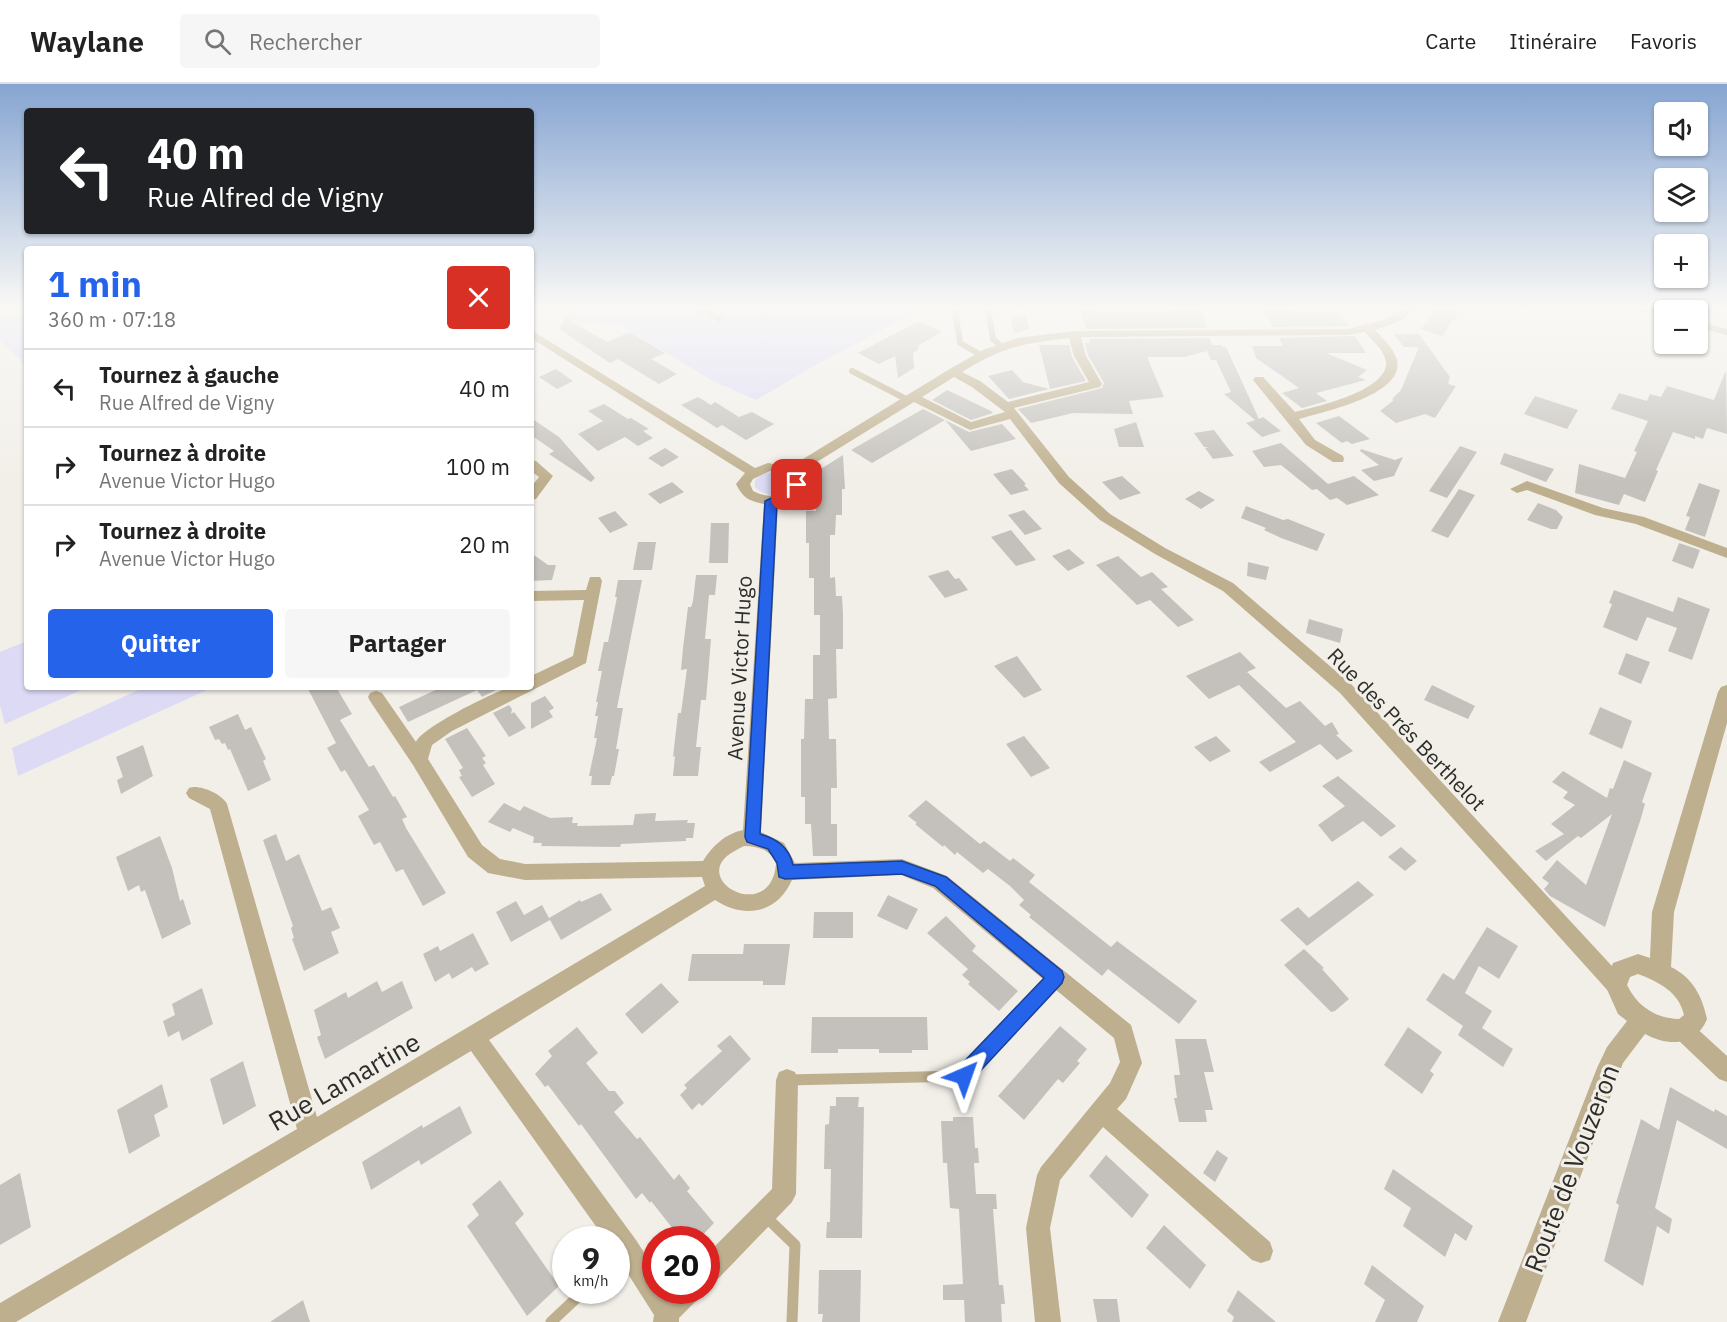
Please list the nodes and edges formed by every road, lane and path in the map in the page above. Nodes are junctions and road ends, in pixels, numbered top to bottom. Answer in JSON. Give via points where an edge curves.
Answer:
{"nodes":[{"id":1,"x":585,"y":367,"type":"edge"},
{"id":2,"x":961,"y":367,"type":"edge"},
{"id":3,"x":1086,"y":367,"type":"edge"},
{"id":4,"x":1392,"y":367,"type":"edge"},
{"id":5,"x":852,"y":371,"type":"dead end"},
{"id":6,"x":952,"y":372,"type":"junction"},
{"id":7,"x":1259,"y":380,"type":"dead end"},
{"id":8,"x":910,"y":399,"type":"junction"},
{"id":9,"x":1009,"y":410,"type":"junction"},
{"id":10,"x":1292,"y":417,"type":"junction"},
{"id":11,"x":1338,"y":459,"type":"dead end"},
{"id":12,"x":534,"y":466,"type":"edge"},
{"id":13,"x":753,"y":472,"type":"junction"},
{"id":14,"x":790,"y":472,"type":"junction"},
{"id":15,"x":1517,"y":489,"type":"dead end"},
{"id":16,"x":534,"y":492,"type":"edge"},
{"id":17,"x":771,"y":501,"type":"junction"},
{"id":18,"x":1727,"y":553,"type":"edge"},
{"id":19,"x":534,"y":597,"type":"edge"},
{"id":20,"x":534,"y":682,"type":"edge"},
{"id":21,"x":518,"y":690,"type":"edge"},
{"id":22,"x":376,"y":697,"type":"dead end"},
{"id":23,"x":1726,"y":699,"type":"edge"},
{"id":24,"x":418,"y":760,"type":"junction"},
{"id":25,"x":195,"y":793,"type":"dead end"},
{"id":26,"x":753,"y":837,"type":"junction"},
{"id":27,"x":785,"y":872,"type":"junction"},
{"id":28,"x":712,"y":880,"type":"junction"},
{"id":29,"x":1660,"y":971,"type":"junction"},
{"id":30,"x":1056,"y":977,"type":"junction"},
{"id":31,"x":1616,"y":985,"type":"junction"},
{"id":32,"x":1642,"y":1020,"type":"junction"},
{"id":33,"x":1684,"y":1031,"type":"junction"},
{"id":34,"x":474,"y":1037,"type":"junction"},
{"id":35,"x":1727,"y":1071,"type":"edge"},
{"id":36,"x":787,"y":1080,"type":"joint"},
{"id":37,"x":1102,"y":1111,"type":"junction"},
{"id":38,"x":310,"y":1133,"type":"junction"},
{"id":39,"x":765,"y":1215,"type":"junction"},
{"id":40,"x":603,"y":1226,"type":"edge"},
{"id":41,"x":1261,"y":1251,"type":"dead end"},
{"id":42,"x":720,"y":1259,"type":"edge"},
{"id":43,"x":630,"y":1265,"type":"edge"},
{"id":44,"x":570,"y":1304,"type":"edge"},
{"id":45,"x":677,"y":1304,"type":"edge"},
{"id":46,"x":0,"y":1317,"type":"edge"},
{"id":47,"x":666,"y":1317,"type":"edge"},
{"id":48,"x":551,"y":1322,"type":"edge"},
{"id":49,"x":792,"y":1322,"type":"edge"},
{"id":50,"x":1048,"y":1322,"type":"edge"},
{"id":51,"x":1512,"y":1322,"type":"edge"}],
"edges":[{"from":1,"to":13,"type":"street"},
{"from":2,"to":6,"type":"street"},
{"from":3,"to":9,"type":"street","via":[[1096,384]]},
{"from":4,"to":10,"type":"street","via":[[1387,380],[1374,390]]},
{"from":5,"to":8,"type":"lane"},
{"from":6,"to":8,"type":"street"},
{"from":6,"to":9,"type":"street","name":"Rue des Prés Berthelot","via":[[976,384]]},
{"from":7,"to":10,"type":"street"},
{"from":8,"to":9,"type":"street","via":[[970,426]]},
{"from":8,"to":14,"type":"street"},
{"from":9,"to":31,"type":"street","name":"Rue des Prés Berthelot","via":[[1064,480],[1105,518],[1228,587],[1346,689]]},
{"from":10,"to":11,"type":"street","via":[[1314,447]]},
{"from":12,"to":16,"type":"street","via":[[546,476]]},
{"from":13,"to":14,"type":"street","via":[[776,467]]},
{"from":13,"to":17,"type":"street","via":[[745,480],[744,489],[754,498]]},
{"from":14,"to":17,"type":"street","via":[[797,480],[795,489]]},
{"from":15,"to":18,"type":"street","via":[[1527,485]]},
{"from":17,"to":26,"type":"street","name":"Avenue Victor Hugo"},
{"from":19,"to":20,"type":"street","via":[[593,588],[580,659]]},
{"from":21,"to":24,"type":"street","via":[[446,726],[425,741]]},
{"from":22,"to":24,"type":"street"},
{"from":23,"to":29,"type":"street","via":[[1663,912]]},
{"from":24,"to":28,"type":"street","via":[[475,850],[495,867],[525,872]]},
{"from":25,"to":38,"type":"street","via":[[218,804]]},
{"from":26,"to":27,"type":"street","via":[[774,845],[785,862]]},
{"from":26,"to":28,"type":"street","via":[[741,838],[720,850],[713,859]]},
{"from":27,"to":28,"type":"street","via":[[773,893],[755,902],[735,903],[724,898]]},
{"from":27,"to":30,"type":"street","via":[[902,867],[940,882]]},
{"from":28,"to":34,"type":"street","name":"Rue Lamartine"},
{"from":29,"to":31,"type":"street","via":[[1638,964],[1620,970]]},
{"from":29,"to":33,"type":"street","via":[[1680,983],[1694,1003],[1696,1019]]},
{"from":30,"to":36,"type":"lane","via":[[964,1076]]},
{"from":30,"to":37,"type":"street","via":[[1123,1032],[1131,1063],[1118,1091]]},
{"from":31,"to":32,"type":"street","via":[[1626,1006]]},
{"from":32,"to":33,"type":"street","via":[[1661,1030]]},
{"from":32,"to":51,"type":"street","name":"Route de Vouzeron","via":[[1615,1055],[1605,1076]]},
{"from":33,"to":35,"type":"street"},
{"from":34,"to":38,"type":"street","name":"Rue Lamartine"},
{"from":34,"to":40,"type":"street"},
{"from":36,"to":39,"type":"street","via":[[784,1194]]},
{"from":37,"to":41,"type":"street"},
{"from":37,"to":50,"type":"street","via":[[1049,1175],[1038,1228]]},
{"from":38,"to":46,"type":"street","name":"Rue Lamartine"},
{"from":39,"to":42,"type":"street"},
{"from":39,"to":49,"type":"lane","via":[[795,1245]]},
{"from":43,"to":47,"type":"street"},
{"from":44,"to":48,"type":"lane"},
{"from":45,"to":47,"type":"street"}]}
